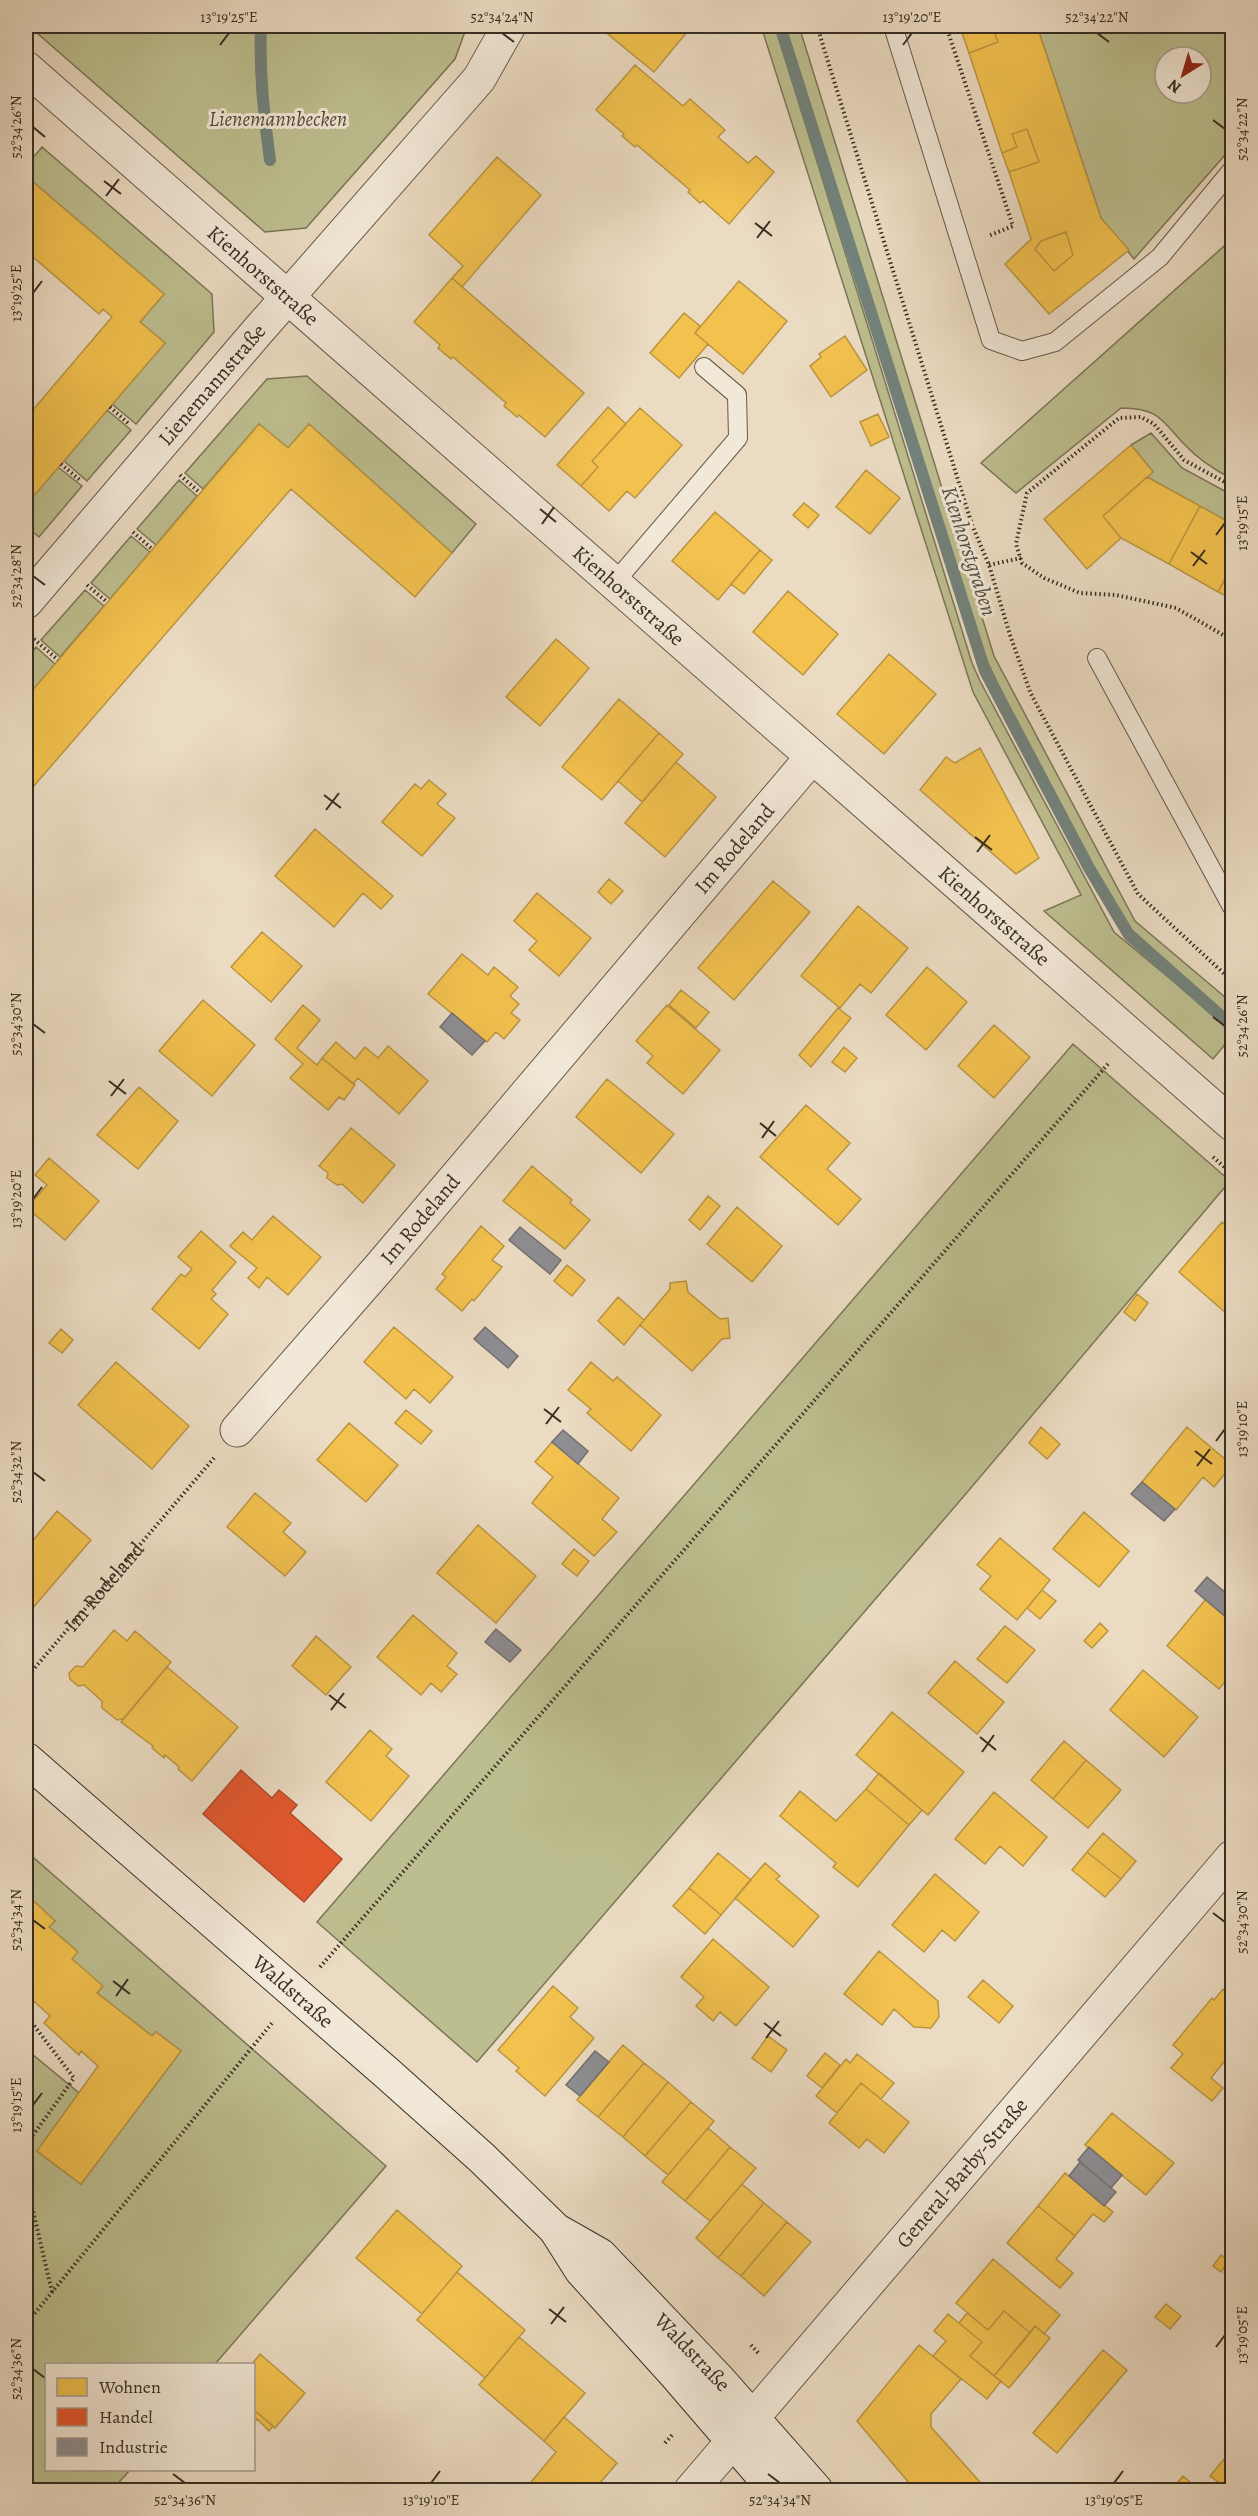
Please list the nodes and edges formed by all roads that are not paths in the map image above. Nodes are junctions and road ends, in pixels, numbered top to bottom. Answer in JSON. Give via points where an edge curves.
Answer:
{"nodes":[{"id":1,"x":509,"y":26,"type":"edge"},
{"id":2,"x":893,"y":26,"type":"edge"},
{"id":3,"x":26,"y":68,"type":"edge"},
{"id":4,"x":1233,"y":170,"type":"edge"},
{"id":5,"x":287,"y":298,"type":"junction"},
{"id":6,"x":704,"y":367,"type":"dead end"},
{"id":7,"x":614,"y":583,"type":"junction"},
{"id":8,"x":26,"y":602,"type":"edge"},
{"id":9,"x":1097,"y":657,"type":"dead end"},
{"id":10,"x":812,"y":757,"type":"junction"},
{"id":11,"x":1233,"y":907,"type":"edge"},
{"id":12,"x":1233,"y":1124,"type":"edge"},
{"id":13,"x":237,"y":1430,"type":"road end"},
{"id":14,"x":26,"y":1759,"type":"edge"},
{"id":15,"x":1233,"y":1857,"type":"edge"},
{"id":16,"x":743,"y":2431,"type":"junction"},
{"id":17,"x":692,"y":2490,"type":"edge"},
{"id":18,"x":775,"y":2490,"type":"edge"},
{"id":19,"x":816,"y":2490,"type":"edge"}],
"edges":[{"from":1,"to":5,"type":"street","name":"Lienemannstraße","via":[[479,79]]},
{"from":2,"to":4,"type":"lane","via":[[991,340],[1022,351],[1055,342],[1160,257]]},
{"from":3,"to":5,"type":"street","name":"Kienhorststraße"},
{"from":5,"to":7,"type":"street","name":"Kienhorststraße"},
{"from":5,"to":8,"type":"street","name":"Lienemannstraße"},
{"from":6,"to":7,"type":"lane","via":[[737,394],[738,438]]},
{"from":7,"to":10,"type":"street","name":"Kienhorststraße"},
{"from":9,"to":11,"type":"lane"},
{"from":10,"to":12,"type":"street","name":"Kienhorststraße"},
{"from":10,"to":13,"type":"street","name":"Im Rodeland"},
{"from":14,"to":16,"type":"street","name":"Waldstraße","via":[[482,2158],[556,2230],[581,2270]]},
{"from":15,"to":16,"type":"street","name":"General-Barby-Straße"},
{"from":16,"to":17,"type":"street","name":"General-Barby-Straße"},
{"from":16,"to":18,"type":"street","name":"Waldstraße"},
{"from":16,"to":19,"type":"street","name":"Waldstraße"}]}
